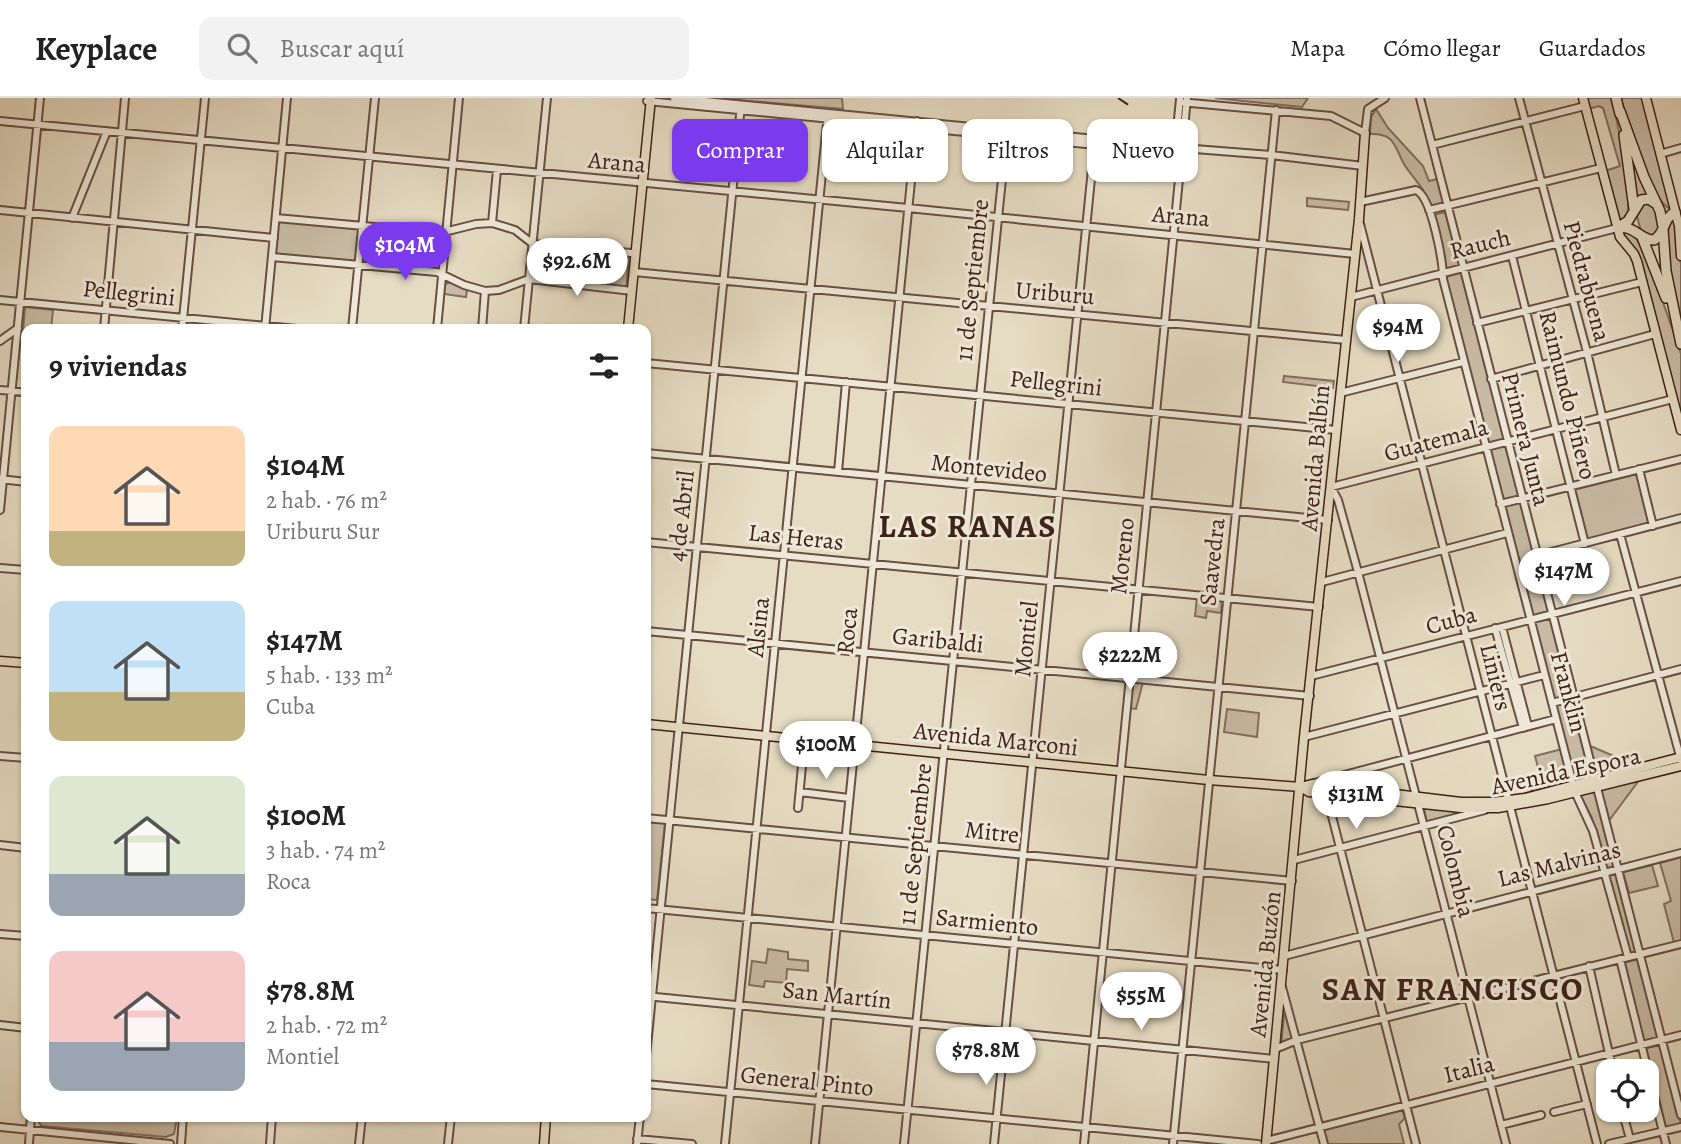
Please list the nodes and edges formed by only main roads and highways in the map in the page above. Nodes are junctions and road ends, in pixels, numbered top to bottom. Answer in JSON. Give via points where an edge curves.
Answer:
{"nodes":[{"id":1,"x":1616,"y":98,"type":"edge"},
{"id":2,"x":1646,"y":98,"type":"edge"},
{"id":3,"x":649,"y":100,"type":"edge"},
{"id":4,"x":1584,"y":102,"type":"edge"},
{"id":5,"x":1619,"y":111,"type":"junction"},
{"id":6,"x":1365,"y":133,"type":"road end"},
{"id":7,"x":640,"y":184,"type":"junction"},
{"id":8,"x":1656,"y":205,"type":"junction"},
{"id":9,"x":1634,"y":210,"type":"junction"},
{"id":10,"x":1677,"y":214,"type":"edge"},
{"id":11,"x":1617,"y":228,"type":"junction"},
{"id":12,"x":1663,"y":228,"type":"junction"},
{"id":13,"x":1642,"y":236,"type":"junction"},
{"id":14,"x":1681,"y":256,"type":"edge"},
{"id":15,"x":630,"y":291,"type":"junction"},
{"id":16,"x":627,"y":324,"type":"edge"},
{"id":17,"x":1678,"y":333,"type":"junction"},
{"id":18,"x":1681,"y":344,"type":"edge"},
{"id":19,"x":1681,"y":430,"type":"edge"},
{"id":20,"x":0,"y":660,"type":"edge"},
{"id":21,"x":21,"y":662,"type":"edge"},
{"id":22,"x":651,"y":724,"type":"edge"},
{"id":23,"x":1681,"y":758,"type":"edge"},
{"id":24,"x":1681,"y":766,"type":"edge"},
{"id":25,"x":1594,"y":784,"type":"junction"},
{"id":26,"x":1301,"y":787,"type":"junction"},
{"id":27,"x":1418,"y":800,"type":"junction"},
{"id":28,"x":1509,"y":804,"type":"junction"},
{"id":29,"x":546,"y":1122,"type":"edge"},
{"id":30,"x":1263,"y":1143,"type":"edge"},
{"id":31,"x":544,"y":1144,"type":"edge"}],
"edges":[{"from":1,"to":5,"type":"highway"},
{"from":2,"to":10,"type":"main road"},
{"from":3,"to":7,"type":"main road"},
{"from":4,"to":11,"type":"main road"},
{"from":5,"to":8,"type":"highway"},
{"from":5,"to":9,"type":"highway"},
{"from":6,"to":26,"type":"main road","name":"Avenida Balbín"},
{"from":7,"to":15,"type":"main road"},
{"from":7,"to":15,"type":"main road"},
{"from":8,"to":9,"type":"highway","via":[[1644,198]]},
{"from":8,"to":10,"type":"highway"},
{"from":8,"to":12,"type":"highway"},
{"from":9,"to":11,"type":"highway"},
{"from":9,"to":13,"type":"highway"},
{"from":10,"to":12,"type":"highway","via":[[1668,217]]},
{"from":10,"to":14,"type":"main road"},
{"from":11,"to":13,"type":"highway","via":[[1627,227]]},
{"from":11,"to":19,"type":"main road","via":[[1636,258]]},
{"from":12,"to":13,"type":"highway","via":[[1656,239]]},
{"from":12,"to":17,"type":"highway"},
{"from":13,"to":17,"type":"highway"},
{"from":15,"to":16,"type":"main road"},
{"from":17,"to":18,"type":"highway"},
{"from":20,"to":21,"type":"main road"},
{"from":22,"to":26,"type":"main road","name":"Avenida Marconi"},
{"from":23,"to":25,"type":"main road","name":"Avenida Espora"},
{"from":24,"to":25,"type":"main road","name":"Avenida Espora"},
{"from":25,"to":28,"type":"main road","name":"Avenida Espora"},
{"from":26,"to":27,"type":"main road","name":"Avenida Espora","via":[[1312,784]]},
{"from":26,"to":27,"type":"main road","name":"Avenida Espora","via":[[1309,792]]},
{"from":26,"to":30,"type":"main road","name":"Avenida Buzón"},
{"from":27,"to":28,"type":"main road","name":"Avenida Espora"},
{"from":27,"to":28,"type":"main road","name":"Avenida Espora","via":[[1498,808]]},
{"from":29,"to":31,"type":"main road"}]}
